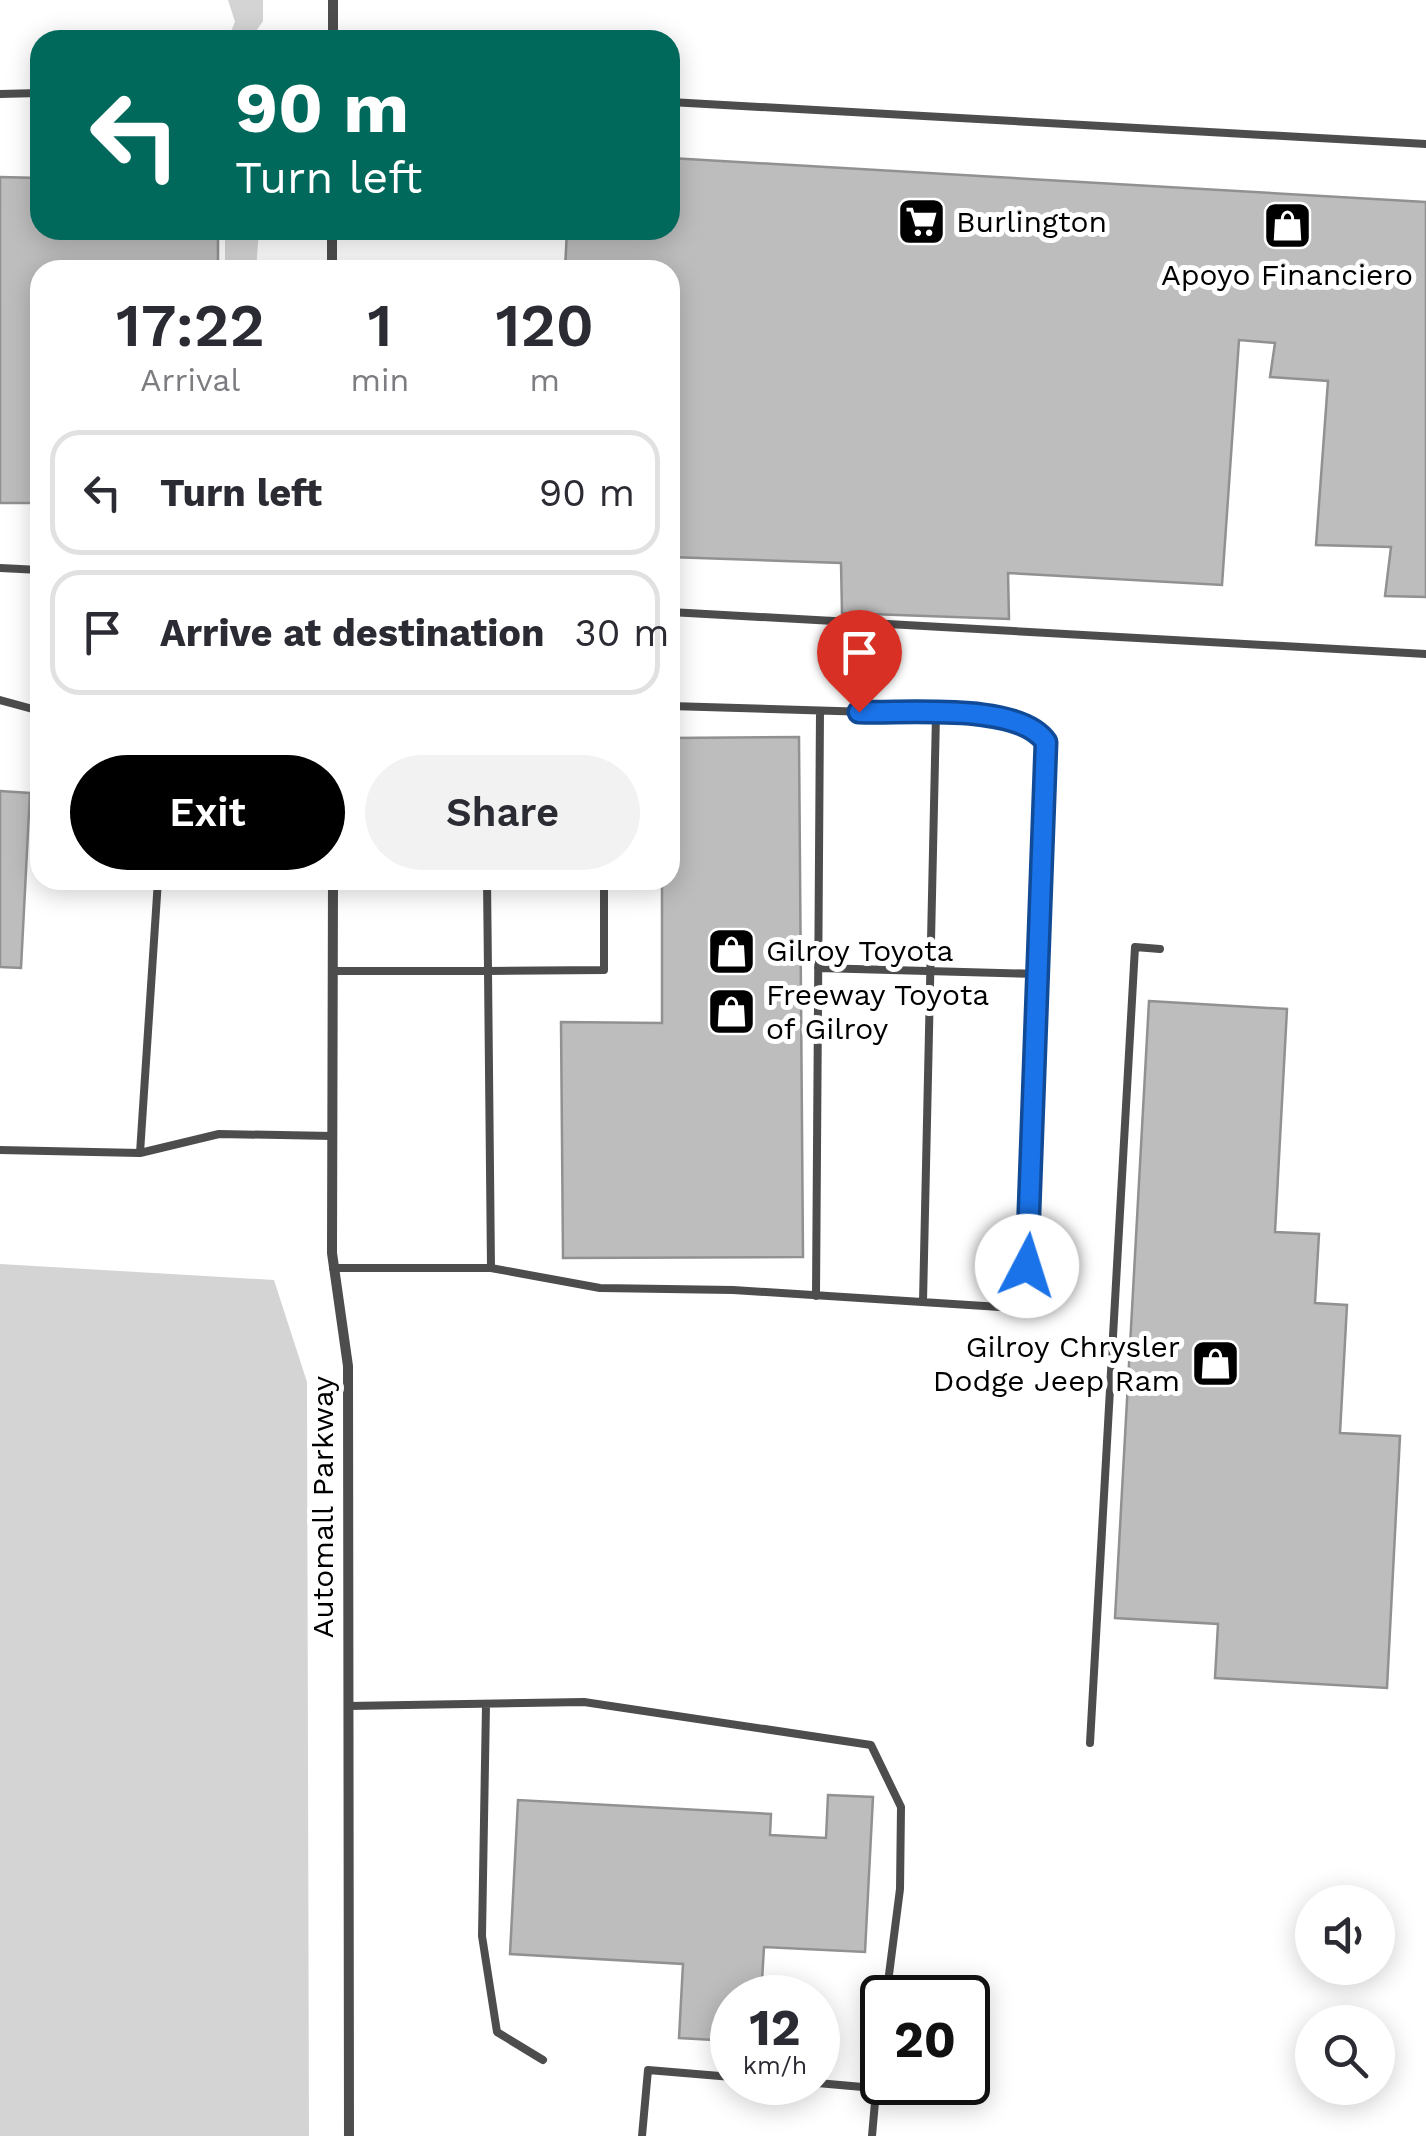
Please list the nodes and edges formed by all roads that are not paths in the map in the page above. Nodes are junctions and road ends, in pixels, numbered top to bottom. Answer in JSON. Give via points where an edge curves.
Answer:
{"nodes":[{"id":1,"x":332,"y":0,"type":"edge"},
{"id":2,"x":332,"y":30,"type":"edge"},
{"id":3,"x":30,"y":93,"type":"edge"},
{"id":4,"x":0,"y":94,"type":"edge"},
{"id":5,"x":680,"y":103,"type":"edge"},
{"id":6,"x":1426,"y":144,"type":"edge"},
{"id":7,"x":0,"y":568,"type":"edge"},
{"id":8,"x":30,"y":570,"type":"edge"},
{"id":9,"x":680,"y":613,"type":"edge"},
{"id":10,"x":1426,"y":654,"type":"edge"},
{"id":11,"x":0,"y":700,"type":"edge"},
{"id":12,"x":680,"y":706,"type":"edge"},
{"id":13,"x":30,"y":709,"type":"edge"},
{"id":14,"x":820,"y":710,"type":"junction"},
{"id":15,"x":936,"y":715,"type":"junction"},
{"id":16,"x":157,"y":890,"type":"edge"},
{"id":17,"x":333,"y":890,"type":"edge"},
{"id":18,"x":487,"y":890,"type":"edge"},
{"id":19,"x":604,"y":890,"type":"edge"},
{"id":20,"x":1160,"y":949,"type":"dead end"},
{"id":21,"x":818,"y":968,"type":"junction"},
{"id":22,"x":333,"y":971,"type":"junction"},
{"id":23,"x":488,"y":971,"type":"junction"},
{"id":24,"x":930,"y":971,"type":"junction"},
{"id":25,"x":1039,"y":974,"type":"junction"},
{"id":26,"x":333,"y":1136,"type":"junction"},
{"id":27,"x":0,"y":1150,"type":"edge"},
{"id":28,"x":140,"y":1152,"type":"junction"},
{"id":29,"x":333,"y":1268,"type":"junction"},
{"id":30,"x":491,"y":1268,"type":"junction"},
{"id":31,"x":816,"y":1296,"type":"junction"},
{"id":32,"x":923,"y":1302,"type":"junction"},
{"id":33,"x":486,"y":1705,"type":"junction"},
{"id":34,"x":348,"y":1706,"type":"junction"},
{"id":35,"x":1090,"y":1743,"type":"dead end"},
{"id":36,"x":889,"y":1975,"type":"edge"},
{"id":37,"x":543,"y":2060,"type":"dead end"},
{"id":38,"x":710,"y":2074,"type":"edge"},
{"id":39,"x":873,"y":2105,"type":"edge"},
{"id":40,"x":348,"y":2136,"type":"edge"},
{"id":41,"x":642,"y":2136,"type":"edge"},
{"id":42,"x":872,"y":2136,"type":"edge"}],
"edges":[{"from":1,"to":2,"type":"street"},
{"from":3,"to":4,"type":"lane"},
{"from":5,"to":6,"type":"lane"},
{"from":7,"to":8,"type":"lane"},
{"from":9,"to":10,"type":"lane"},
{"from":11,"to":13,"type":"lane"},
{"from":12,"to":14,"type":"lane"},
{"from":14,"to":15,"type":"lane"},
{"from":14,"to":21,"type":"lane"},
{"from":15,"to":24,"type":"lane"},
{"from":15,"to":25,"type":"lane","via":[[1002,716],[1036,727],[1046,742]]},
{"from":16,"to":28,"type":"lane"},
{"from":17,"to":22,"type":"street","name":"Automall Parkway"},
{"from":18,"to":23,"type":"lane"},
{"from":19,"to":23,"type":"lane","via":[[604,970]]},
{"from":20,"to":35,"type":"lane","via":[[1135,947]]},
{"from":21,"to":24,"type":"lane"},
{"from":21,"to":31,"type":"lane"},
{"from":22,"to":23,"type":"lane"},
{"from":22,"to":26,"type":"street","name":"Automall Parkway"},
{"from":23,"to":30,"type":"lane"},
{"from":24,"to":25,"type":"lane"},
{"from":24,"to":32,"type":"lane"},
{"from":25,"to":32,"type":"lane","via":[[1024,1291],[1000,1307]]},
{"from":26,"to":28,"type":"lane","via":[[219,1134]]},
{"from":26,"to":29,"type":"street","name":"Automall Parkway"},
{"from":27,"to":28,"type":"lane"},
{"from":29,"to":30,"type":"lane"},
{"from":29,"to":34,"type":"street","name":"Automall Parkway","via":[[348,1366]]},
{"from":30,"to":31,"type":"lane","via":[[600,1288]]},
{"from":31,"to":32,"type":"lane"},
{"from":33,"to":34,"type":"lane"},
{"from":33,"to":36,"type":"lane","via":[[584,1702],[871,1745],[901,1806]]},
{"from":33,"to":37,"type":"lane","via":[[482,1936],[496,2032]]},
{"from":34,"to":40,"type":"street","name":"Automall Parkway"},
{"from":38,"to":41,"type":"lane","via":[[648,2070]]},
{"from":39,"to":42,"type":"lane"}]}
